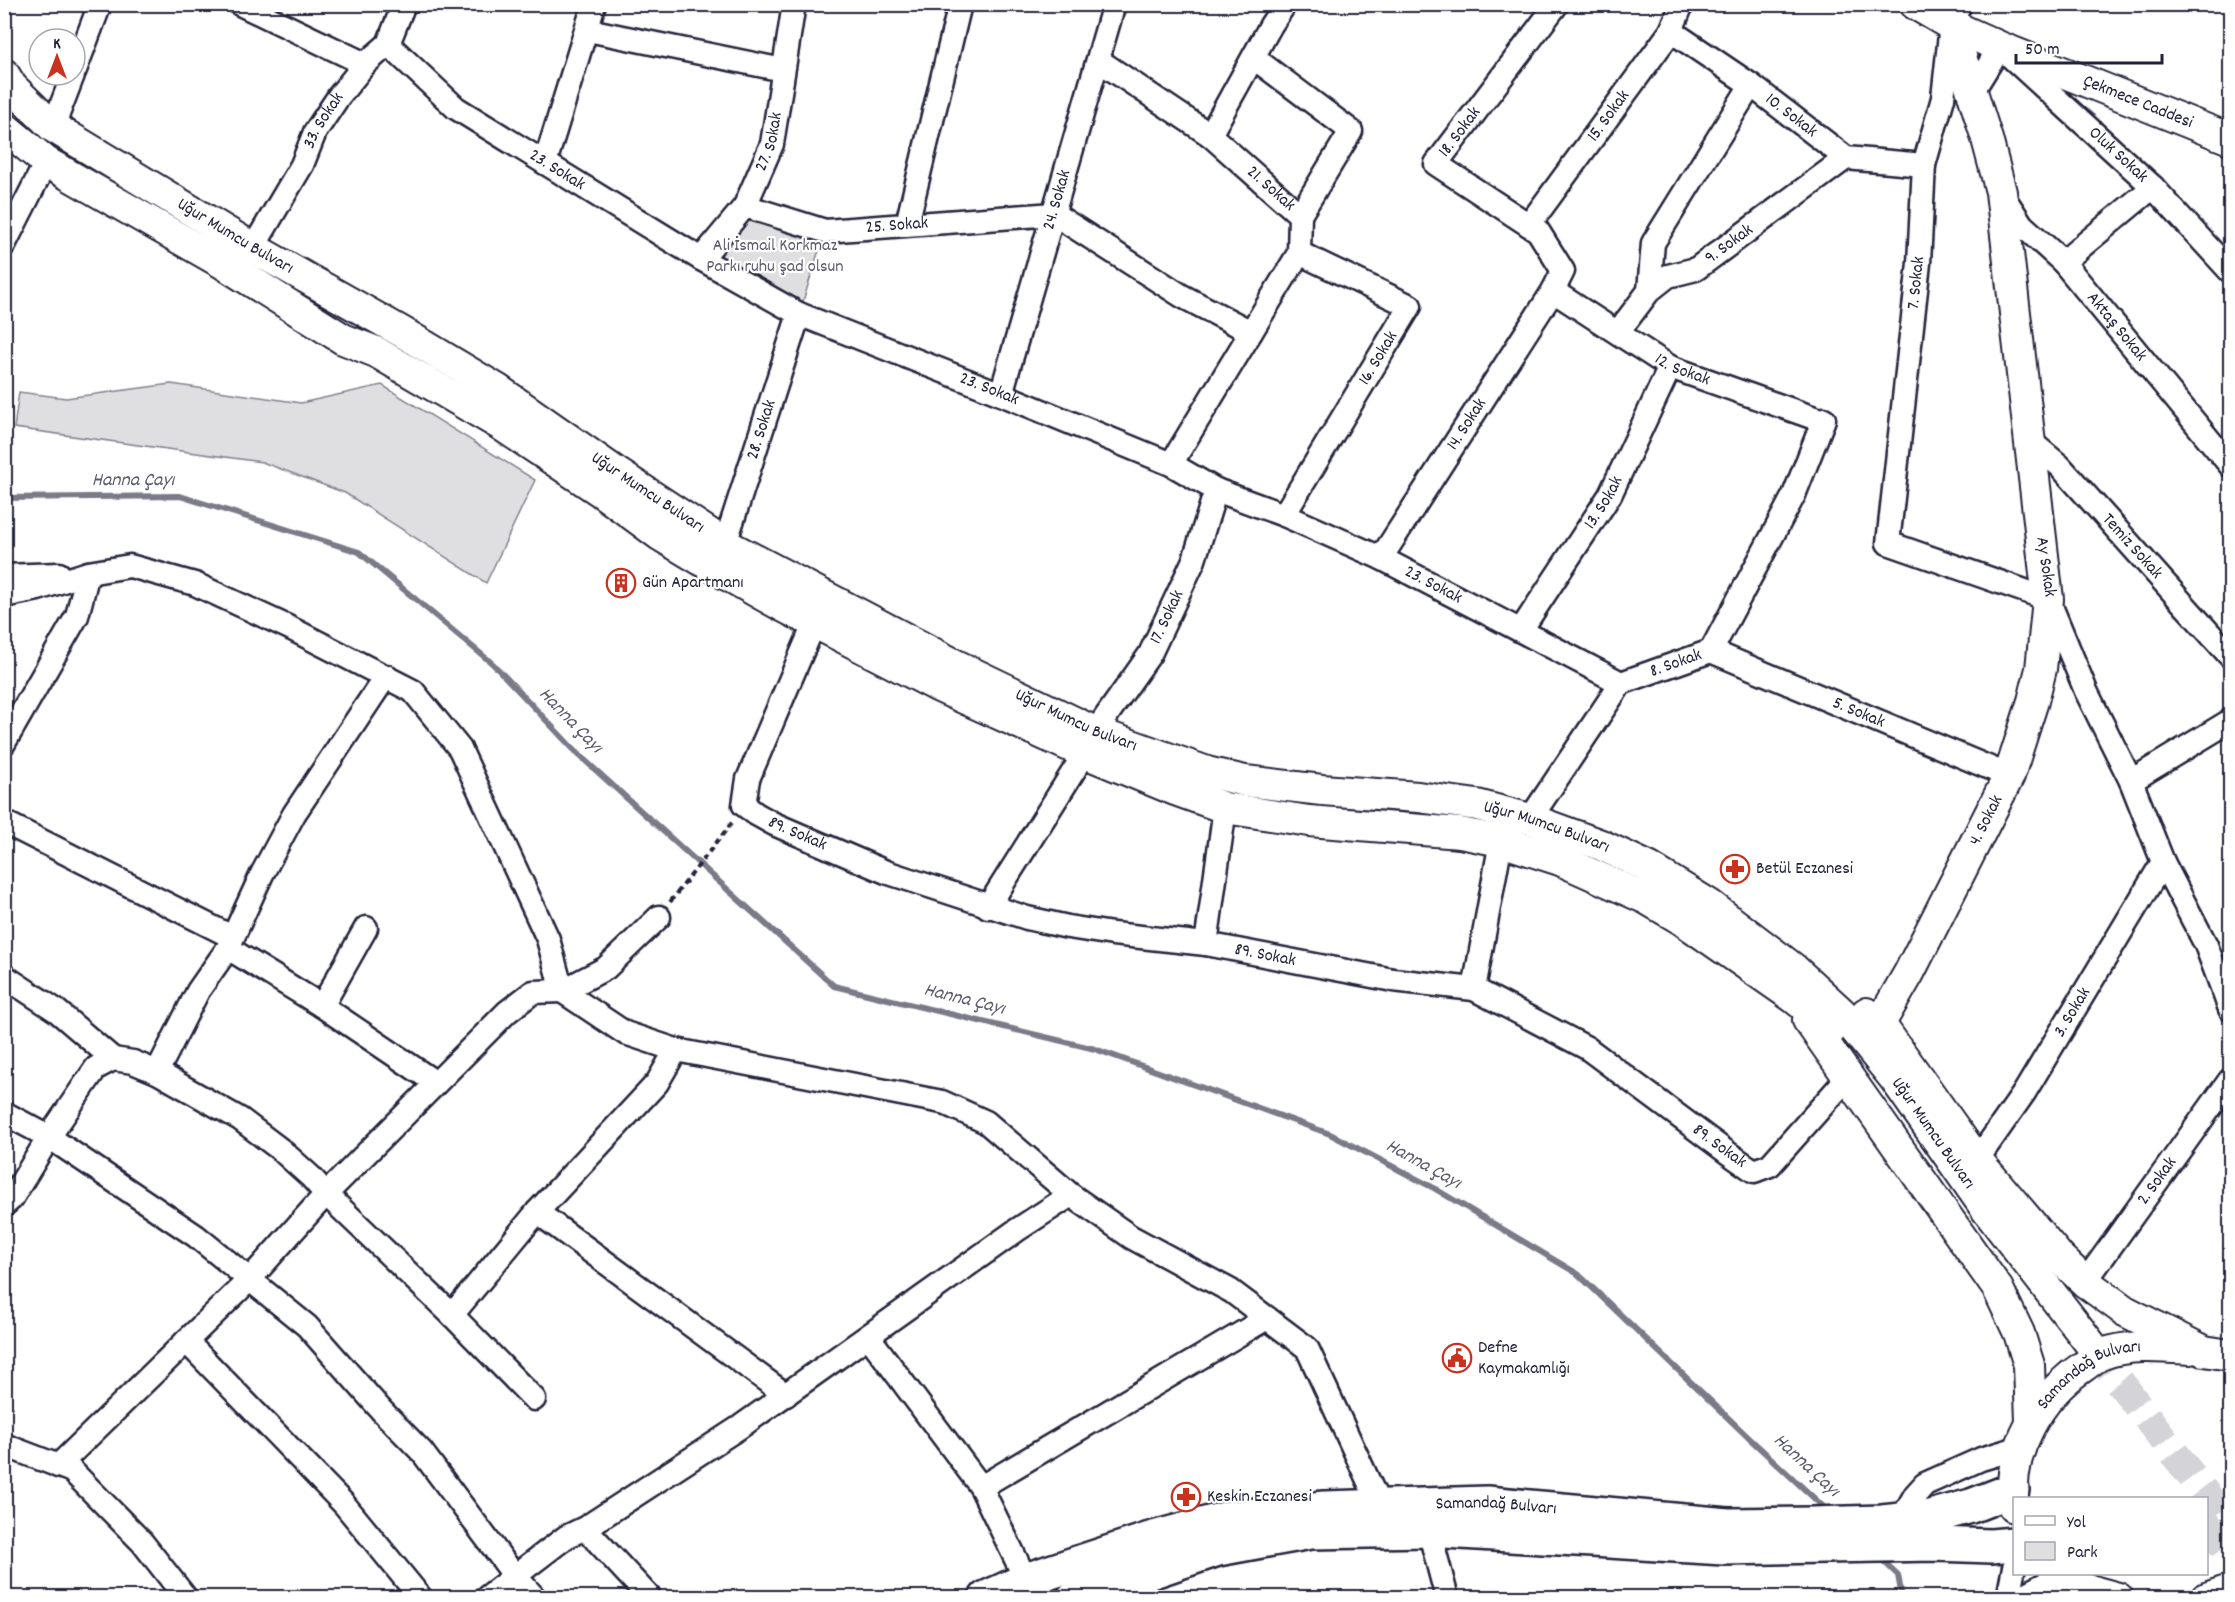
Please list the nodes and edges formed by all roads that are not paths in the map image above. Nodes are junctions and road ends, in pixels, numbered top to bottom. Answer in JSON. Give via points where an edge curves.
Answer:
{"nodes":[{"id":1,"x":100,"y":4,"type":"edge"},
{"id":2,"x":240,"y":4,"type":"edge"},
{"id":3,"x":404,"y":4,"type":"edge"},
{"id":4,"x":594,"y":4,"type":"edge"},
{"id":5,"x":794,"y":4,"type":"edge"},
{"id":6,"x":960,"y":4,"type":"edge"},
{"id":7,"x":1114,"y":4,"type":"edge"},
{"id":8,"x":1285,"y":4,"type":"edge"},
{"id":9,"x":1682,"y":4,"type":"edge"},
{"id":10,"x":1915,"y":4,"type":"edge"},
{"id":11,"x":1553,"y":5,"type":"edge"},
{"id":12,"x":1956,"y":15,"type":"edge"},
{"id":13,"x":588,"y":30,"type":"junction"},
{"id":14,"x":1671,"y":31,"type":"junction"},
{"id":15,"x":87,"y":38,"type":"edge"},
{"id":16,"x":388,"y":44,"type":"junction"},
{"id":17,"x":2000,"y":47,"type":"junction"},
{"id":18,"x":1254,"y":58,"type":"junction"},
{"id":19,"x":1098,"y":60,"type":"junction"},
{"id":20,"x":365,"y":64,"type":"junction"},
{"id":21,"x":783,"y":70,"type":"junction"},
{"id":22,"x":4,"y":74,"type":"edge"},
{"id":23,"x":1751,"y":86,"type":"junction"},
{"id":24,"x":68,"y":87,"type":"edge"},
{"id":25,"x":1972,"y":92,"type":"junction"},
{"id":26,"x":4,"y":127,"type":"edge"},
{"id":27,"x":53,"y":127,"type":"junction"},
{"id":28,"x":1210,"y":135,"type":"junction"},
{"id":29,"x":2230,"y":139,"type":"edge"},
{"id":30,"x":1846,"y":158,"type":"junction"},
{"id":31,"x":46,"y":162,"type":"junction"},
{"id":32,"x":545,"y":163,"type":"junction"},
{"id":33,"x":1924,"y":165,"type":"junction"},
{"id":34,"x":2153,"y":187,"type":"junction"},
{"id":35,"x":2001,"y":192,"type":"junction"},
{"id":36,"x":745,"y":206,"type":"junction"},
{"id":37,"x":1054,"y":214,"type":"junction"},
{"id":38,"x":1300,"y":215,"type":"junction"},
{"id":39,"x":907,"y":224,"type":"junction"},
{"id":40,"x":1529,"y":225,"type":"junction"},
{"id":41,"x":4,"y":245,"type":"edge"},
{"id":42,"x":254,"y":248,"type":"junction"},
{"id":43,"x":1299,"y":253,"type":"junction"},
{"id":44,"x":701,"y":259,"type":"junction"},
{"id":45,"x":2063,"y":262,"type":"junction"},
{"id":46,"x":2230,"y":271,"type":"edge"},
{"id":47,"x":1553,"y":291,"type":"junction"},
{"id":48,"x":1649,"y":291,"type":"junction"},
{"id":49,"x":799,"y":314,"type":"junction"},
{"id":50,"x":1251,"y":332,"type":"junction"},
{"id":51,"x":1618,"y":332,"type":"junction"},
{"id":52,"x":1671,"y":367,"type":"junction"},
{"id":53,"x":1001,"y":393,"type":"junction"},
{"id":54,"x":1824,"y":420,"type":"joint"},
{"id":55,"x":2030,"y":441,"type":"junction"},
{"id":56,"x":1171,"y":464,"type":"junction"},
{"id":57,"x":2230,"y":465,"type":"edge"},
{"id":58,"x":1216,"y":490,"type":"junction"},
{"id":59,"x":1284,"y":515,"type":"junction"},
{"id":60,"x":725,"y":544,"type":"junction"},
{"id":61,"x":1381,"y":558,"type":"junction"},
{"id":62,"x":88,"y":573,"type":"junction"},
{"id":63,"x":4,"y":576,"type":"edge"},
{"id":64,"x":4,"y":596,"type":"edge"},
{"id":65,"x":2048,"y":599,"type":"junction"},
{"id":66,"x":815,"y":622,"type":"junction"},
{"id":67,"x":1521,"y":630,"type":"junction"},
{"id":68,"x":1711,"y":651,"type":"junction"},
{"id":69,"x":2230,"y":656,"type":"edge"},
{"id":70,"x":386,"y":676,"type":"junction"},
{"id":71,"x":1621,"y":683,"type":"junction"},
{"id":72,"x":2230,"y":721,"type":"edge"},
{"id":73,"x":1090,"y":742,"type":"junction"},
{"id":74,"x":4,"y":743,"type":"edge"},
{"id":75,"x":2009,"y":776,"type":"junction"},
{"id":76,"x":2130,"y":781,"type":"junction"},
{"id":77,"x":1225,"y":808,"type":"junction"},
{"id":78,"x":1530,"y":819,"type":"junction"},
{"id":79,"x":4,"y":822,"type":"edge"},
{"id":80,"x":1501,"y":840,"type":"junction"},
{"id":81,"x":2163,"y":862,"type":"junction"},
{"id":82,"x":988,"y":907,"type":"junction"},
{"id":83,"x":659,"y":917,"type":"road end"},
{"id":84,"x":366,"y":928,"type":"dead end"},
{"id":85,"x":230,"y":943,"type":"junction"},
{"id":86,"x":1206,"y":944,"type":"junction"},
{"id":87,"x":4,"y":976,"type":"edge"},
{"id":88,"x":1793,"y":983,"type":"junction"},
{"id":89,"x":1474,"y":989,"type":"junction"},
{"id":90,"x":562,"y":991,"type":"junction"},
{"id":91,"x":322,"y":1006,"type":"junction"},
{"id":92,"x":2230,"y":1009,"type":"edge"},
{"id":93,"x":1879,"y":1025,"type":"junction"},
{"id":94,"x":676,"y":1050,"type":"junction"},
{"id":95,"x":113,"y":1059,"type":"junction"},
{"id":96,"x":157,"y":1072,"type":"junction"},
{"id":97,"x":1848,"y":1077,"type":"junction"},
{"id":98,"x":2230,"y":1080,"type":"edge"},
{"id":99,"x":436,"y":1083,"type":"junction"},
{"id":100,"x":4,"y":1113,"type":"edge"},
{"id":101,"x":49,"y":1137,"type":"junction"},
{"id":102,"x":1977,"y":1160,"type":"junction"},
{"id":103,"x":326,"y":1194,"type":"junction"},
{"id":104,"x":1071,"y":1195,"type":"junction"},
{"id":105,"x":4,"y":1204,"type":"edge"},
{"id":106,"x":537,"y":1212,"type":"junction"},
{"id":107,"x":250,"y":1279,"type":"junction"},
{"id":108,"x":2085,"y":1282,"type":"junction"},
{"id":109,"x":452,"y":1315,"type":"junction"},
{"id":110,"x":1267,"y":1318,"type":"junction"},
{"id":111,"x":869,"y":1337,"type":"junction"},
{"id":112,"x":186,"y":1341,"type":"junction"},
{"id":113,"x":2085,"y":1351,"type":"tunnel mouth"},
{"id":114,"x":2222,"y":1355,"type":"edge"},
{"id":115,"x":786,"y":1395,"type":"junction"},
{"id":116,"x":534,"y":1399,"type":"dead end"},
{"id":117,"x":2026,"y":1434,"type":"junction"},
{"id":118,"x":4,"y":1445,"type":"edge"},
{"id":119,"x":58,"y":1466,"type":"junction"},
{"id":120,"x":981,"y":1487,"type":"junction"},
{"id":121,"x":2013,"y":1497,"type":"edge"},
{"id":122,"x":2013,"y":1498,"type":"edge"},
{"id":123,"x":1380,"y":1506,"type":"junction"},
{"id":124,"x":1922,"y":1527,"type":"junction"},
{"id":125,"x":585,"y":1528,"type":"junction"},
{"id":126,"x":1429,"y":1530,"type":"junction"},
{"id":127,"x":1726,"y":1537,"type":"junction"},
{"id":128,"x":2013,"y":1544,"type":"edge"},
{"id":129,"x":2013,"y":1572,"type":"edge"},
{"id":130,"x":514,"y":1575,"type":"junction"},
{"id":131,"x":2056,"y":1575,"type":"edge"},
{"id":132,"x":1026,"y":1580,"type":"junction"},
{"id":133,"x":2230,"y":1590,"type":"edge"},
{"id":134,"x":186,"y":1598,"type":"edge"},
{"id":135,"x":421,"y":1598,"type":"edge"},
{"id":136,"x":486,"y":1598,"type":"edge"},
{"id":137,"x":535,"y":1598,"type":"edge"},
{"id":138,"x":650,"y":1598,"type":"edge"},
{"id":139,"x":986,"y":1598,"type":"edge"},
{"id":140,"x":1074,"y":1598,"type":"edge"},
{"id":141,"x":1447,"y":1598,"type":"edge"},
{"id":142,"x":2008,"y":1598,"type":"edge"},
{"id":143,"x":2018,"y":1598,"type":"edge"},
{"id":144,"x":2118,"y":1598,"type":"edge"},
{"id":145,"x":2206,"y":1598,"type":"edge"}],
"edges":[{"from":1,"to":15,"type":"street"},
{"from":2,"to":20,"type":"street"},
{"from":3,"to":16,"type":"street","name":"33. Sokak"},
{"from":4,"to":13,"type":"street"},
{"from":5,"to":21,"type":"street","name":"27. Sokak"},
{"from":6,"to":39,"type":"street"},
{"from":7,"to":19,"type":"street","name":"24. Sokak"},
{"from":8,"to":18,"type":"street"},
{"from":9,"to":14,"type":"street","name":"15. Sokak"},
{"from":10,"to":12,"type":"main road","name":"Çekmece Caddesi"},
{"from":11,"to":40,"type":"street","name":"18. Sokak","via":[[1436,164]]},
{"from":12,"to":17,"type":"main road","name":"Çekmece Caddesi"},
{"from":12,"to":25,"type":"main road","name":"Ay Sokak"},
{"from":12,"to":33,"type":"street","name":"7. Sokak","via":[[1943,98]]},
{"from":13,"to":21,"type":"street"},
{"from":13,"to":32,"type":"street"},
{"from":14,"to":23,"type":"street","name":"10. Sokak"},
{"from":14,"to":40,"type":"street","name":"15. Sokak"},
{"from":16,"to":20,"type":"street","name":"33. Sokak"},
{"from":16,"to":32,"type":"street","name":"23. Sokak","via":[[456,108]]},
{"from":17,"to":25,"type":"street"},
{"from":17,"to":29,"type":"main road","name":"Çekmece Caddesi"},
{"from":17,"to":34,"type":"street","name":"Oluk Sokak"},
{"from":18,"to":28,"type":"street"},
{"from":18,"to":38,"type":"street","via":[[1351,131]]},
{"from":19,"to":28,"type":"street","name":"21. Sokak"},
{"from":19,"to":37,"type":"street","name":"24. Sokak"},
{"from":20,"to":42,"type":"street","name":"33. Sokak","via":[[315,132],[302,165]]},
{"from":21,"to":36,"type":"street","name":"27. Sokak","via":[[772,144]]},
{"from":22,"to":27,"type":"main road","name":"Uğur Mumcu Bulvarı"},
{"from":23,"to":30,"type":"street","name":"10. Sokak"},
{"from":23,"to":48,"type":"street","via":[[1653,243]]},
{"from":24,"to":27,"type":"street"},
{"from":25,"to":35,"type":"main road","name":"Ay Sokak"},
{"from":26,"to":31,"type":"main road","name":"Uğur Mumcu Bulvarı"},
{"from":27,"to":42,"type":"main road","name":"Uğur Mumcu Bulvarı"},
{"from":28,"to":38,"type":"street","name":"21. Sokak"},
{"from":30,"to":33,"type":"street"},
{"from":30,"to":48,"type":"street","name":"9. Sokak","via":[[1696,269],[1668,276]]},
{"from":31,"to":41,"type":"street"},
{"from":31,"to":66,"type":"main road","name":"Uğur Mumcu Bulvarı","via":[[224,264],[343,339],[376,352],[501,425],[661,536]]},
{"from":32,"to":44,"type":"street","name":"23. Sokak"},
{"from":33,"to":65,"type":"street","name":"7. Sokak","via":[[1919,263],[1888,543]]},
{"from":34,"to":45,"type":"street"},
{"from":34,"to":46,"type":"street","name":"Oluk Sokak"},
{"from":35,"to":45,"type":"street","name":"Aktaş Sokak","via":[[2022,225]]},
{"from":35,"to":55,"type":"main road","name":"Ay Sokak"},
{"from":36,"to":39,"type":"street","name":"25. Sokak","via":[[825,231]]},
{"from":36,"to":44,"type":"street","name":"27. Sokak"},
{"from":37,"to":39,"type":"street","name":"25. Sokak"},
{"from":37,"to":50,"type":"street","via":[[1182,296]]},
{"from":37,"to":53,"type":"street","name":"24. Sokak"},
{"from":38,"to":43,"type":"street","name":"21. Sokak"},
{"from":40,"to":47,"type":"street","name":"18. Sokak","via":[[1538,231],[1563,271]]},
{"from":42,"to":60,"type":"main road","name":"Uğur Mumcu Bulvarı","via":[[497,389]]},
{"from":43,"to":50,"type":"street","name":"21. Sokak"},
{"from":43,"to":59,"type":"street","name":"16. Sokak","via":[[1410,306]]},
{"from":44,"to":49,"type":"street","name":"23. Sokak"},
{"from":45,"to":57,"type":"street","name":"Aktaş Sokak"},
{"from":47,"to":51,"type":"street","name":"12. Sokak"},
{"from":47,"to":61,"type":"street","name":"14. Sokak"},
{"from":48,"to":51,"type":"street","name":"9. Sokak"},
{"from":49,"to":53,"type":"street","name":"23. Sokak"},
{"from":49,"to":60,"type":"street","name":"28. Sokak"},
{"from":50,"to":56,"type":"street","name":"21. Sokak"},
{"from":51,"to":52,"type":"street","name":"12. Sokak"},
{"from":52,"to":54,"type":"street","name":"12. Sokak"},
{"from":52,"to":67,"type":"street","name":"13. Sokak","via":[[1610,495]]},
{"from":53,"to":56,"type":"street","name":"23. Sokak"},
{"from":54,"to":68,"type":"street","name":"8. Sokak","via":[[1794,495]]},
{"from":55,"to":65,"type":"main road","name":"Ay Sokak"},
{"from":55,"to":69,"type":"street","name":"Temiz Sokak","via":[[2060,466]]},
{"from":56,"to":58,"type":"street","name":"23. Sokak"},
{"from":58,"to":59,"type":"street","name":"23. Sokak"},
{"from":58,"to":73,"type":"street","name":"17. Sokak","via":[[1194,560],[1150,654]]},
{"from":59,"to":61,"type":"street","name":"23. Sokak"},
{"from":60,"to":73,"type":"main road","name":"Uğur Mumcu Bulvarı","via":[[956,665]]},
{"from":61,"to":67,"type":"street","name":"23. Sokak"},
{"from":62,"to":63,"type":"street"},
{"from":62,"to":64,"type":"street"},
{"from":62,"to":70,"type":"street","via":[[130,566],[195,584]]},
{"from":62,"to":74,"type":"street","via":[[77,616]]},
{"from":65,"to":75,"type":"main road","name":"4. Sokak","via":[[2041,669]]},
{"from":65,"to":76,"type":"street","name":"Ay Sokak","via":[[2086,691]]},
{"from":66,"to":73,"type":"main road","name":"Uğur Mumcu Bulvarı","via":[[937,686]]},
{"from":66,"to":82,"type":"street","name":"89. Sokak","via":[[748,779],[744,805],[774,824],[886,872]]},
{"from":67,"to":71,"type":"street","name":"23. Sokak"},
{"from":68,"to":71,"type":"street","name":"8. Sokak"},
{"from":68,"to":75,"type":"street","name":"5. Sokak"},
{"from":70,"to":85,"type":"street","via":[[294,814]]},
{"from":70,"to":90,"type":"street","via":[[413,691],[460,749],[548,939]]},
{"from":71,"to":78,"type":"street"},
{"from":72,"to":76,"type":"street"},
{"from":73,"to":77,"type":"main road","name":"Uğur Mumcu Bulvarı","via":[[1175,790]]},
{"from":73,"to":78,"type":"main road","name":"Uğur Mumcu Bulvarı","via":[[1245,781],[1418,797],[1477,805]]},
{"from":73,"to":82,"type":"street","name":"17. Sokak"},
{"from":75,"to":93,"type":"main road","name":"4. Sokak"},
{"from":76,"to":81,"type":"street","name":"Ay Sokak"},
{"from":77,"to":80,"type":"main road","name":"Uğur Mumcu Bulvarı","via":[[1309,821]]},
{"from":77,"to":86,"type":"street"},
{"from":78,"to":88,"type":"main road","name":"Uğur Mumcu Bulvarı","via":[[1650,868],[1710,905]]},
{"from":79,"to":85,"type":"street"},
{"from":80,"to":88,"type":"main road","name":"Uğur Mumcu Bulvarı","via":[[1560,860],[1647,899]]},
{"from":80,"to":89,"type":"street"},
{"from":81,"to":92,"type":"street","name":"Ay Sokak","via":[[2206,945]]},
{"from":81,"to":102,"type":"street","name":"3. Sokak","via":[[2024,1093]]},
{"from":82,"to":86,"type":"street","name":"89. Sokak","via":[[1068,927]]},
{"from":83,"to":90,"type":"street","via":[[606,968]]},
{"from":84,"to":91,"type":"street"},
{"from":85,"to":91,"type":"street"},
{"from":85,"to":96,"type":"street","via":[[198,991]]},
{"from":86,"to":89,"type":"street","name":"89. Sokak","via":[[1393,980]]},
{"from":87,"to":95,"type":"street","via":[[57,1011]]},
{"from":88,"to":93,"type":"main road","via":[[1828,985],[1855,1002]]},
{"from":88,"to":97,"type":"main road"},
{"from":88,"to":113,"type":"main road","name":"Uğur Mumcu Bulvarı","via":[[1817,1016],[1858,1059],[1960,1204]]},
{"from":89,"to":97,"type":"street","name":"89. Sokak","via":[[1587,1048],[1754,1170],[1770,1165]]},
{"from":90,"to":94,"type":"street","via":[[625,1032]]},
{"from":90,"to":99,"type":"street","via":[[533,992],[507,1012]]},
{"from":91,"to":99,"type":"street"},
{"from":93,"to":102,"type":"main road"},
{"from":94,"to":104,"type":"street","via":[[942,1102],[986,1122]]},
{"from":94,"to":106,"type":"street","via":[[657,1083]]},
{"from":95,"to":96,"type":"street"},
{"from":95,"to":101,"type":"street","via":[[96,1068]]},
{"from":96,"to":103,"type":"street","via":[[240,1119],[281,1150]]},
{"from":97,"to":117,"type":"main road","via":[[1998,1289],[2029,1365]]},
{"from":98,"to":108,"type":"street","name":"2. Sokak"},
{"from":99,"to":103,"type":"street"},
{"from":100,"to":101,"type":"street"},
{"from":101,"to":105,"type":"street","via":[[12,1198]]},
{"from":101,"to":107,"type":"street","via":[[196,1236]]},
{"from":102,"to":108,"type":"main road"},
{"from":103,"to":107,"type":"street"},
{"from":103,"to":109,"type":"street"},
{"from":104,"to":110,"type":"street","via":[[1131,1237],[1231,1291]]},
{"from":104,"to":111,"type":"street"},
{"from":106,"to":109,"type":"street"},
{"from":106,"to":115,"type":"street"},
{"from":107,"to":112,"type":"street"},
{"from":107,"to":130,"type":"street","via":[[308,1326],[422,1452]]},
{"from":108,"to":114,"type":"main road","via":[[2125,1311]]},
{"from":109,"to":116,"type":"street"},
{"from":110,"to":120,"type":"street"},
{"from":110,"to":123,"type":"street","via":[[1307,1348]]},
{"from":111,"to":115,"type":"street"},
{"from":111,"to":120,"type":"street"},
{"from":112,"to":119,"type":"street"},
{"from":112,"to":135,"type":"street","via":[[344,1504]]},
{"from":114,"to":117,"type":"main road","name":"Samandağ Bulvarı","via":[[2161,1347],[2101,1354],[2070,1375]]},
{"from":115,"to":125,"type":"street"},
{"from":117,"to":121,"type":"main road","name":"Samandağ Bulvarı","via":[[2014,1472]]},
{"from":117,"to":124,"type":"street","via":[[1982,1460],[1925,1484],[1915,1495]]},
{"from":118,"to":119,"type":"street"},
{"from":119,"to":134,"type":"street","via":[[72,1471],[142,1542]]},
{"from":120,"to":132,"type":"street"},
{"from":122,"to":124,"type":"highway","name":"Samandağ Bulvarı","via":[[1971,1506]]},
{"from":123,"to":127,"type":"highway","name":"Samandağ Bulvarı","via":[[1487,1503]]},
{"from":123,"to":132,"type":"highway","name":"Samandağ Bulvarı","via":[[1228,1518]]},
{"from":124,"to":127,"type":"highway","name":"Samandağ Bulvarı"},
{"from":124,"to":128,"type":"highway","name":"Samandağ Bulvarı","via":[[1991,1546]]},
{"from":125,"to":130,"type":"street"},
{"from":125,"to":138,"type":"street"},
{"from":126,"to":127,"type":"highway","name":"Samandağ Bulvarı"},
{"from":126,"to":140,"type":"highway","name":"Samandağ Bulvarı","via":[[1311,1532],[1218,1549]]},
{"from":126,"to":141,"type":"street"},
{"from":129,"to":142,"type":"street"},
{"from":130,"to":136,"type":"street"},
{"from":130,"to":137,"type":"street"},
{"from":131,"to":143,"type":"street"},
{"from":131,"to":144,"type":"main road"},
{"from":132,"to":139,"type":"highway","name":"Samandağ Bulvarı"},
{"from":133,"to":145,"type":"main road"}]}
